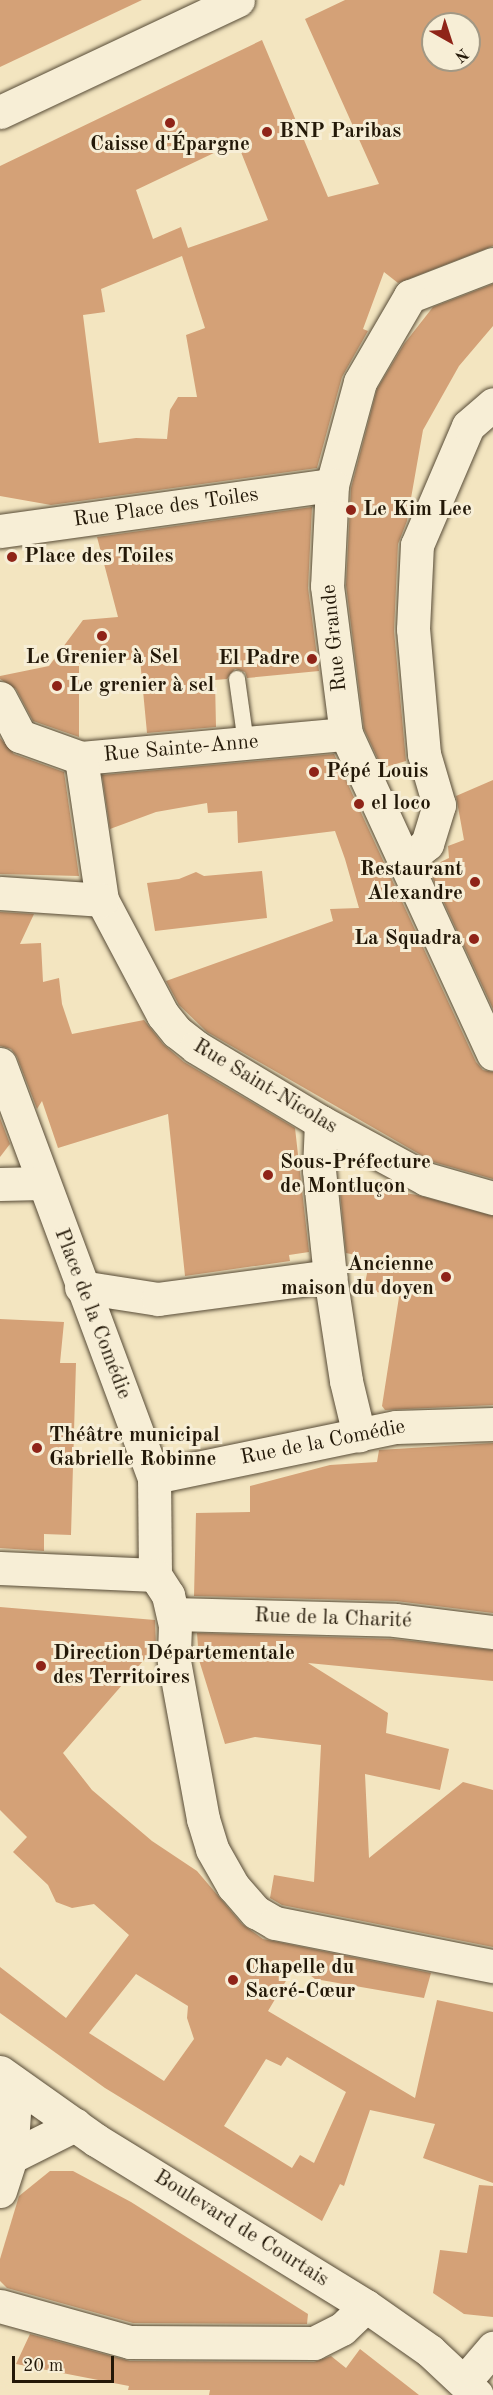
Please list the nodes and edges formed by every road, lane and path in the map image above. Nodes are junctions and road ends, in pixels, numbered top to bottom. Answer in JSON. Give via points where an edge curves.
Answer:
{"nodes":[{"id":1,"x":238,"y":0,"type":"edge"},
{"id":2,"x":0,"y":112,"type":"edge"},
{"id":3,"x":493,"y":264,"type":"edge"},
{"id":4,"x":493,"y":404,"type":"edge"},
{"id":5,"x":332,"y":485,"type":"junction"},
{"id":6,"x":0,"y":531,"type":"edge"},
{"id":7,"x":237,"y":679,"type":"dead end"},
{"id":8,"x":0,"y":698,"type":"edge"},
{"id":9,"x":346,"y":734,"type":"junction"},
{"id":10,"x":246,"y":743,"type":"junction"},
{"id":11,"x":81,"y":758,"type":"junction"},
{"id":12,"x":404,"y":863,"type":"junction"},
{"id":13,"x":0,"y":892,"type":"edge"},
{"id":14,"x":102,"y":900,"type":"junction"},
{"id":15,"x":493,"y":1054,"type":"edge"},
{"id":16,"x":0,"y":1064,"type":"edge"},
{"id":17,"x":321,"y":1122,"type":"junction"},
{"id":18,"x":43,"y":1183,"type":"junction"},
{"id":19,"x":0,"y":1184,"type":"edge"},
{"id":20,"x":493,"y":1198,"type":"edge"},
{"id":21,"x":330,"y":1276,"type":"junction"},
{"id":22,"x":81,"y":1287,"type":"junction"},
{"id":23,"x":493,"y":1424,"type":"edge"},
{"id":24,"x":359,"y":1435,"type":"junction"},
{"id":25,"x":154,"y":1478,"type":"junction"},
{"id":26,"x":0,"y":1568,"type":"edge"},
{"id":27,"x":156,"y":1575,"type":"junction"},
{"id":28,"x":173,"y":1614,"type":"junction"},
{"id":29,"x":493,"y":1632,"type":"edge"},
{"id":30,"x":493,"y":1966,"type":"edge"},
{"id":31,"x":8,"y":2078,"type":"edge"},
{"id":32,"x":75,"y":2126,"type":"junction"},
{"id":33,"x":11,"y":2157,"type":"junction"},
{"id":34,"x":0,"y":2191,"type":"edge"},
{"id":35,"x":0,"y":2306,"type":"edge"},
{"id":36,"x":366,"y":2306,"type":"junction"},
{"id":37,"x":493,"y":2348,"type":"edge"},
{"id":38,"x":470,"y":2389,"type":"edge"}],
"edges":[{"from":1,"to":2,"type":"street"},
{"from":3,"to":5,"type":"street","name":"Rue Grande","via":[[410,296],[360,382]]},
{"from":4,"to":12,"type":"street","via":[[468,426],[417,545],[412,629],[424,753],[439,806],[427,844]]},
{"from":5,"to":6,"type":"street","name":"Rue Place des Toiles"},
{"from":5,"to":9,"type":"street","name":"Rue Grande","via":[[327,586]]},
{"from":7,"to":10,"type":"lane"},
{"from":8,"to":11,"type":"street","name":"Rue Sainte-Anne","via":[[20,736]]},
{"from":9,"to":10,"type":"street","name":"Rue Sainte-Anne"},
{"from":9,"to":12,"type":"street","name":"Rue Grande"},
{"from":10,"to":11,"type":"street","name":"Rue Sainte-Anne"},
{"from":11,"to":14,"type":"street","name":"Rue Saint-Nicolas"},
{"from":12,"to":15,"type":"street","name":"Rue Grande"},
{"from":13,"to":14,"type":"street"},
{"from":14,"to":17,"type":"street","name":"Rue Saint-Nicolas","via":[[163,1015],[177,1032]]},
{"from":16,"to":18,"type":"street","name":"Place de la Comédie"},
{"from":17,"to":20,"type":"street","name":"Rue Saint-Nicolas","via":[[426,1179]]},
{"from":17,"to":21,"type":"street","via":[[319,1170]]},
{"from":18,"to":19,"type":"street"},
{"from":18,"to":22,"type":"street","name":"Place de la Comédie"},
{"from":21,"to":22,"type":"street","via":[[158,1299]]},
{"from":21,"to":24,"type":"street","via":[[346,1382]]},
{"from":22,"to":25,"type":"street","name":"Place de la Comédie"},
{"from":23,"to":24,"type":"street","name":"Rue de la Comédie","via":[[427,1424]]},
{"from":24,"to":25,"type":"street","name":"Rue de la Comédie"},
{"from":25,"to":27,"type":"street","name":"Place de la Comédie"},
{"from":26,"to":27,"type":"street"},
{"from":27,"to":28,"type":"street","via":[[168,1594]]},
{"from":28,"to":29,"type":"street","name":"Rue de la Charité","via":[[396,1620]]},
{"from":28,"to":30,"type":"street","via":[[174,1661],[202,1819],[212,1849],[233,1886],[256,1912],[274,1923]]},
{"from":31,"to":32,"type":"street","name":"Boulevard de Courtais"},
{"from":31,"to":33,"type":"street"},
{"from":32,"to":33,"type":"street"},
{"from":32,"to":36,"type":"street","name":"Boulevard de Courtais"},
{"from":33,"to":34,"type":"street"},
{"from":35,"to":36,"type":"street","via":[[130,2342],[314,2343],[342,2330]]},
{"from":36,"to":38,"type":"street","name":"Boulevard de Courtais","via":[[430,2351]]},
{"from":37,"to":38,"type":"street"}]}
